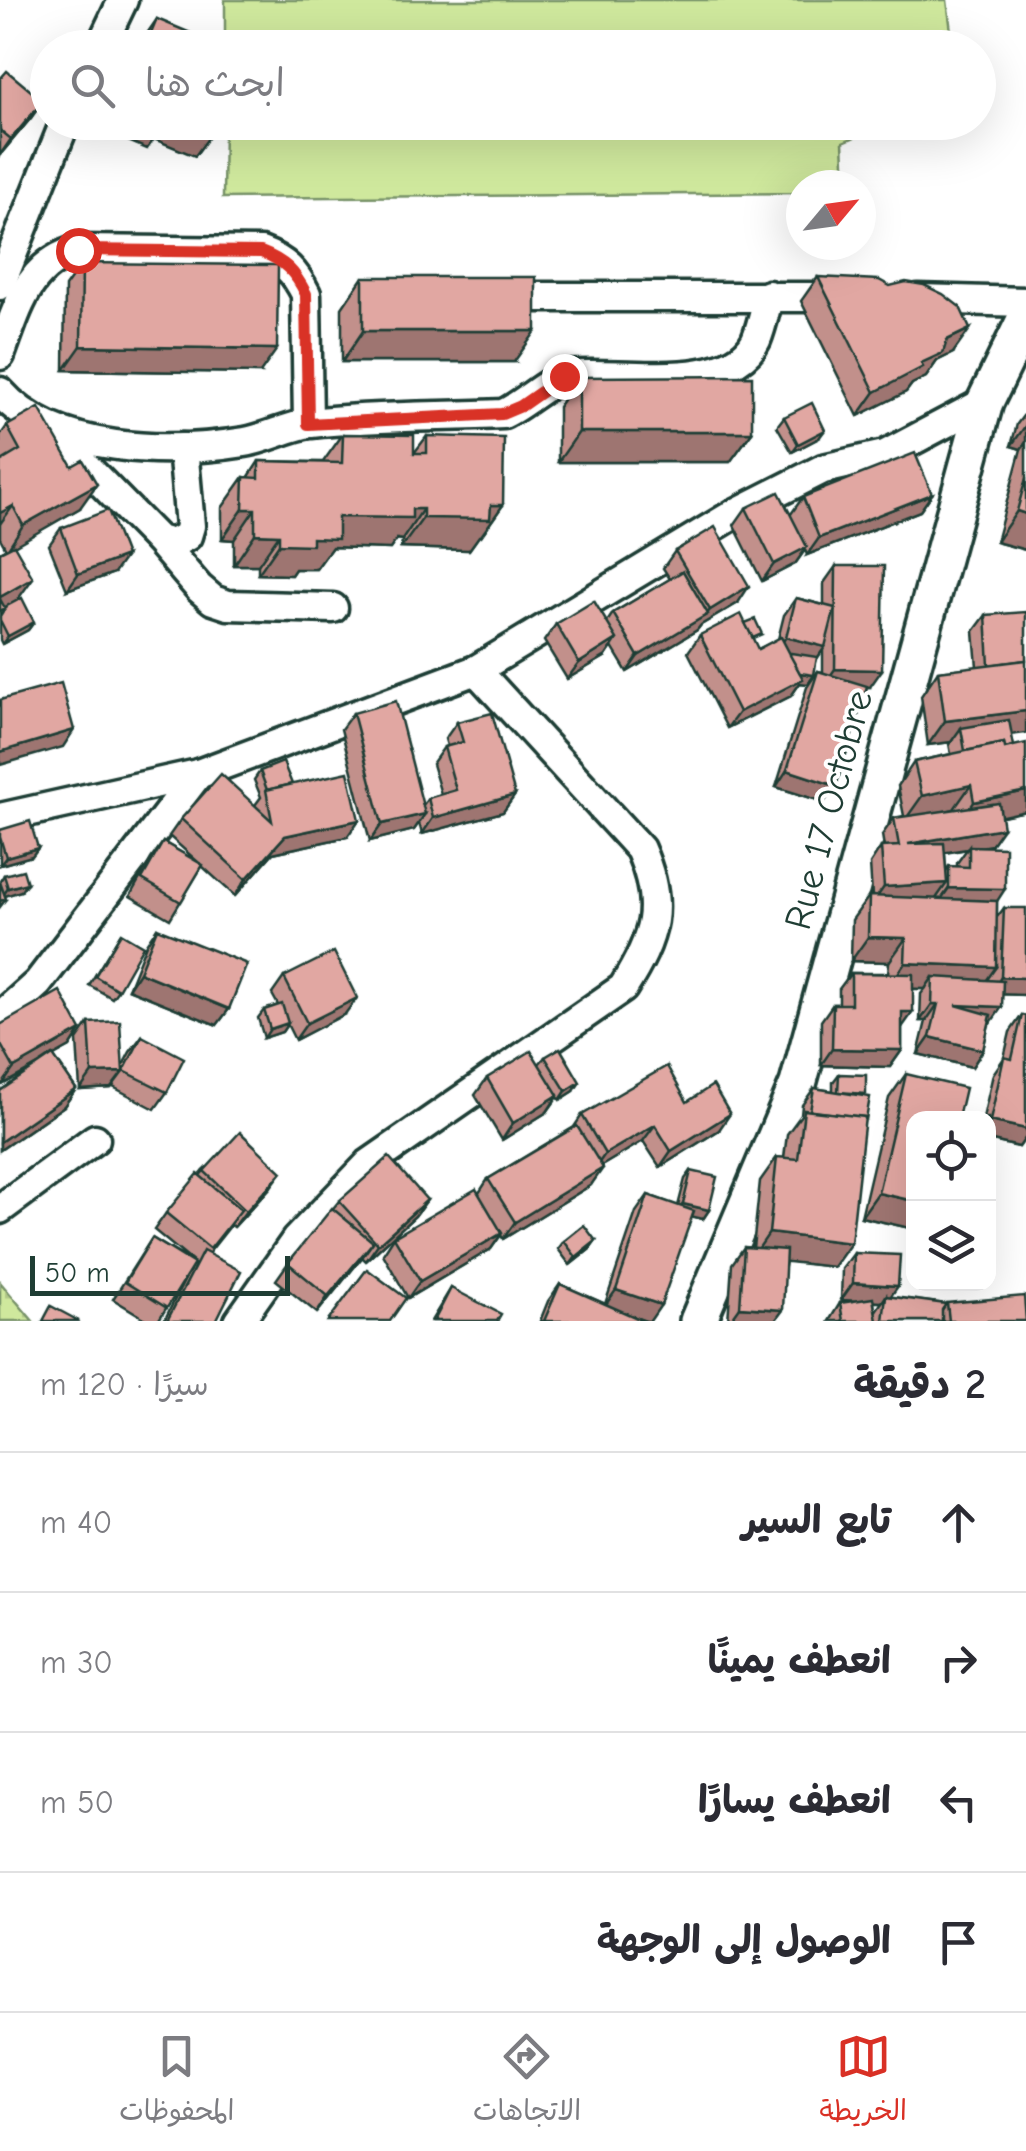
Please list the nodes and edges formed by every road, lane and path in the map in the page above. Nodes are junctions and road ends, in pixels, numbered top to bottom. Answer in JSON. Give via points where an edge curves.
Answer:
{"nodes":[{"id":1,"x":123,"y":0,"type":"edge"},
{"id":2,"x":109,"y":30,"type":"edge"},
{"id":3,"x":58,"y":140,"type":"edge"},
{"id":4,"x":0,"y":285,"type":"edge"},
{"id":5,"x":769,"y":295,"type":"junction"},
{"id":6,"x":470,"y":296,"type":"edge"},
{"id":7,"x":1026,"y":302,"type":"edge"},
{"id":8,"x":1026,"y":318,"type":"edge"},
{"id":9,"x":0,"y":355,"type":"edge"},
{"id":10,"x":985,"y":402,"type":"junction"},
{"id":11,"x":6,"y":404,"type":"edge"},
{"id":12,"x":44,"y":424,"type":"junction"},
{"id":13,"x":308,"y":424,"type":"junction"},
{"id":14,"x":183,"y":448,"type":"junction"},
{"id":15,"x":158,"y":540,"type":"junction"},
{"id":16,"x":333,"y":608,"type":"dead end"},
{"id":17,"x":476,"y":670,"type":"junction"},
{"id":18,"x":198,"y":774,"type":"junction"},
{"id":19,"x":0,"y":818,"type":"edge"},
{"id":20,"x":845,"y":910,"type":"junction"},
{"id":21,"x":881,"y":912,"type":"edge"},
{"id":22,"x":0,"y":1017,"type":"edge"},
{"id":23,"x":95,"y":1138,"type":"dead end"},
{"id":24,"x":0,"y":1209,"type":"edge"},
{"id":25,"x":240,"y":1321,"type":"edge"},
{"id":26,"x":698,"y":1321,"type":"edge"}],
"edges":[{"from":1,"to":2,"type":"street"},
{"from":3,"to":4,"type":"street"},
{"from":5,"to":6,"type":"street"},
{"from":5,"to":7,"type":"street"},
{"from":5,"to":13,"type":"street","via":[[755,343],[728,365],[688,376],[564,376],[502,414]]},
{"from":8,"to":10,"type":"street","name":"Rue 17 Octobre"},
{"from":9,"to":13,"type":"street","via":[[26,288],[58,255],[261,252],[282,260],[306,294]]},
{"from":10,"to":17,"type":"street","via":[[885,455],[823,468],[736,513]]},
{"from":10,"to":20,"type":"street","name":"Rue 17 Octobre"},
{"from":11,"to":12,"type":"street"},
{"from":12,"to":14,"type":"street","via":[[88,442]]},
{"from":12,"to":15,"type":"street"},
{"from":13,"to":14,"type":"street","via":[[248,442]]},
{"from":14,"to":15,"type":"street","via":[[190,526],[172,544]]},
{"from":15,"to":16,"type":"street","via":[[213,600]]},
{"from":17,"to":18,"type":"street"},
{"from":17,"to":25,"type":"street","via":[[640,848],[654,880],[646,951],[623,988],[369,1164],[296,1240]]},
{"from":18,"to":19,"type":"street"},
{"from":18,"to":22,"type":"street","via":[[38,984]]},
{"from":20,"to":21,"type":"street"},
{"from":20,"to":26,"type":"street","name":"Rue 17 Octobre","via":[[798,1084]]},
{"from":23,"to":24,"type":"street"}]}
